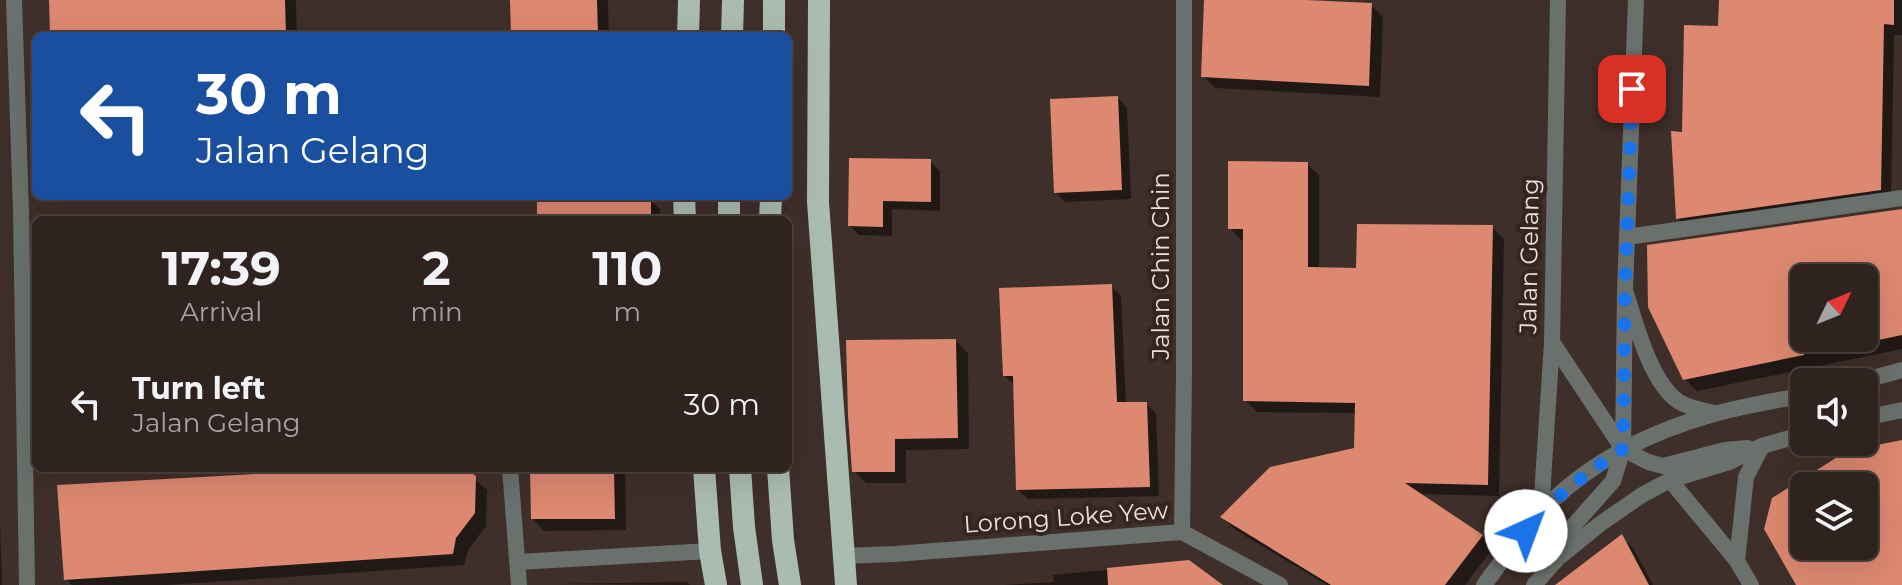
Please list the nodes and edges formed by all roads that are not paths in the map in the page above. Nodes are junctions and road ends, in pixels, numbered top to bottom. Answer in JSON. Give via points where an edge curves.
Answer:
{"nodes":[{"id":1,"x":14,"y":0,"type":"edge"},
{"id":2,"x":689,"y":0,"type":"edge"},
{"id":3,"x":733,"y":0,"type":"edge"},
{"id":4,"x":774,"y":0,"type":"edge"},
{"id":5,"x":819,"y":0,"type":"edge"},
{"id":6,"x":1184,"y":0,"type":"edge"},
{"id":7,"x":1558,"y":0,"type":"edge"},
{"id":8,"x":1636,"y":0,"type":"edge"},
{"id":9,"x":688,"y":32,"type":"edge"},
{"id":10,"x":732,"y":32,"type":"edge"},
{"id":11,"x":774,"y":32,"type":"edge"},
{"id":12,"x":1902,"y":198,"type":"edge"},
{"id":13,"x":1627,"y":237,"type":"junction"},
{"id":14,"x":1625,"y":290,"type":"junction"},
{"id":15,"x":1552,"y":342,"type":"junction"},
{"id":16,"x":1902,"y":370,"type":"edge"},
{"id":17,"x":1878,"y":377,"type":"edge"},
{"id":18,"x":1790,"y":398,"type":"edge"},
{"id":19,"x":1902,"y":410,"type":"edge"},
{"id":20,"x":1716,"y":413,"type":"junction"},
{"id":21,"x":1878,"y":415,"type":"edge"},
{"id":22,"x":1790,"y":438,"type":"edge"},
{"id":23,"x":1762,"y":446,"type":"junction"},
{"id":24,"x":1623,"y":449,"type":"junction"},
{"id":25,"x":510,"y":472,"type":"edge"},
{"id":26,"x":704,"y":472,"type":"edge"},
{"id":27,"x":740,"y":472,"type":"edge"},
{"id":28,"x":778,"y":472,"type":"edge"},
{"id":29,"x":1670,"y":480,"type":"junction"},
{"id":30,"x":1541,"y":512,"type":"junction"},
{"id":31,"x":1182,"y":532,"type":"junction"},
{"id":32,"x":710,"y":551,"type":"junction"},
{"id":33,"x":844,"y":556,"type":"junction"},
{"id":34,"x":1737,"y":561,"type":"junction"},
{"id":35,"x":518,"y":562,"type":"junction"},
{"id":36,"x":1537,"y":582,"type":"edge"},
{"id":37,"x":27,"y":585,"type":"edge"},
{"id":38,"x":519,"y":585,"type":"edge"},
{"id":39,"x":716,"y":585,"type":"edge"},
{"id":40,"x":752,"y":585,"type":"edge"},
{"id":41,"x":790,"y":585,"type":"edge"},
{"id":42,"x":846,"y":585,"type":"edge"},
{"id":43,"x":1280,"y":585,"type":"edge"},
{"id":44,"x":1484,"y":585,"type":"edge"},
{"id":45,"x":1751,"y":585,"type":"edge"}],
"edges":[{"from":1,"to":37,"type":"street"},
{"from":2,"to":9,"type":"highway"},
{"from":3,"to":10,"type":"highway"},
{"from":4,"to":11,"type":"highway"},
{"from":5,"to":33,"type":"highway","via":[[818,202]]},
{"from":6,"to":31,"type":"street","name":"Jalan Chin Chin"},
{"from":7,"to":15,"type":"street","name":"Jalan Gelang"},
{"from":8,"to":13,"type":"street"},
{"from":12,"to":13,"type":"street"},
{"from":13,"to":14,"type":"street"},
{"from":14,"to":20,"type":"street","via":[[1659,379],[1677,400]]},
{"from":14,"to":24,"type":"street"},
{"from":15,"to":24,"type":"street"},
{"from":15,"to":30,"type":"street","name":"Jalan Gelang"},
{"from":16,"to":17,"type":"street"},
{"from":18,"to":20,"type":"street"},
{"from":19,"to":21,"type":"street"},
{"from":20,"to":24,"type":"street"},
{"from":22,"to":23,"type":"street"},
{"from":23,"to":24,"type":"street","via":[[1663,466]]},
{"from":23,"to":29,"type":"street"},
{"from":23,"to":34,"type":"street","via":[[1746,477]]},
{"from":24,"to":30,"type":"street"},
{"from":24,"to":36,"type":"street","via":[[1613,481],[1550,552]]},
{"from":25,"to":35,"type":"street"},
{"from":26,"to":32,"type":"highway"},
{"from":27,"to":40,"type":"highway"},
{"from":28,"to":41,"type":"highway"},
{"from":29,"to":34,"type":"street"},
{"from":29,"to":36,"type":"street","via":[[1600,524]]},
{"from":30,"to":44,"type":"street"},
{"from":31,"to":33,"type":"street","name":"Lorong Loke Yew"},
{"from":31,"to":43,"type":"street","name":"Lorong Loke Yew"},
{"from":32,"to":35,"type":"street"},
{"from":32,"to":39,"type":"highway"},
{"from":33,"to":42,"type":"highway"},
{"from":34,"to":45,"type":"street"},
{"from":35,"to":38,"type":"street"}]}
